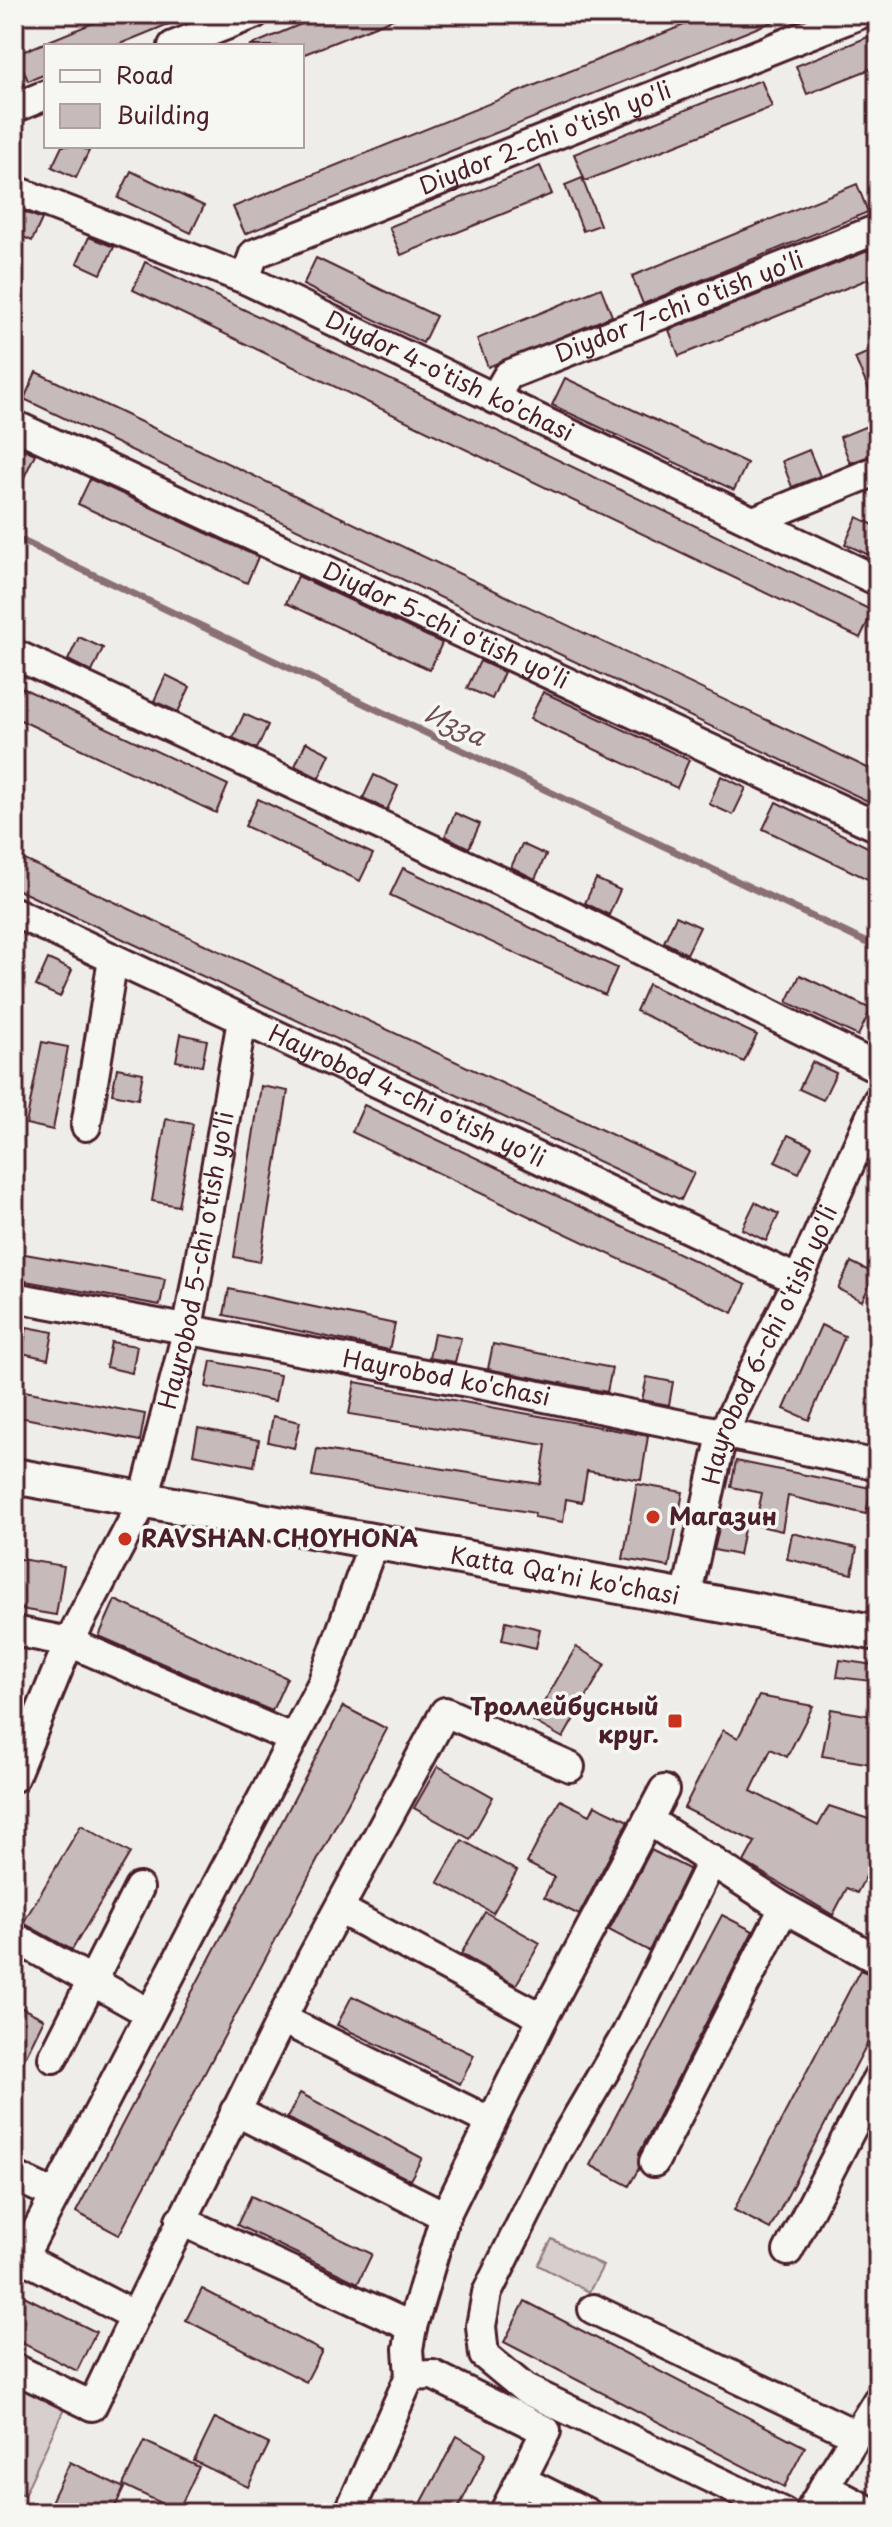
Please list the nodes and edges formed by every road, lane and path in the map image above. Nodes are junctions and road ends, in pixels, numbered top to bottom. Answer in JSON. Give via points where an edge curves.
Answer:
{"nodes":[{"id":1,"x":254,"y":14,"type":"edge"},
{"id":2,"x":860,"y":14,"type":"edge"},
{"id":3,"x":178,"y":44,"type":"edge"},
{"id":4,"x":44,"y":96,"type":"edge"},
{"id":5,"x":14,"y":108,"type":"edge"},
{"id":6,"x":14,"y":190,"type":"edge"},
{"id":7,"x":878,"y":229,"type":"edge"},
{"id":8,"x":245,"y":279,"type":"junction"},
{"id":9,"x":494,"y":399,"type":"junction"},
{"id":10,"x":14,"y":425,"type":"edge"},
{"id":11,"x":878,"y":470,"type":"edge"},
{"id":12,"x":754,"y":521,"type":"junction"},
{"id":13,"x":878,"y":581,"type":"edge"},
{"id":14,"x":14,"y":654,"type":"edge"},
{"id":15,"x":878,"y":827,"type":"edge"},
{"id":16,"x":14,"y":912,"type":"edge"},
{"id":17,"x":113,"y":959,"type":"junction"},
{"id":18,"x":242,"y":1020,"type":"junction"},
{"id":19,"x":878,"y":1068,"type":"edge"},
{"id":20,"x":878,"y":1100,"type":"edge"},
{"id":21,"x":86,"y":1126,"type":"dead end"},
{"id":22,"x":798,"y":1280,"type":"junction"},
{"id":23,"x":14,"y":1297,"type":"edge"},
{"id":24,"x":188,"y":1328,"type":"junction"},
{"id":25,"x":722,"y":1435,"type":"junction"},
{"id":26,"x":878,"y":1465,"type":"edge"},
{"id":27,"x":14,"y":1476,"type":"edge"},
{"id":28,"x":144,"y":1500,"type":"junction"},
{"id":29,"x":374,"y":1541,"type":"junction"},
{"id":30,"x":686,"y":1598,"type":"junction"},
{"id":31,"x":14,"y":1631,"type":"edge"},
{"id":32,"x":878,"y":1633,"type":"edge"},
{"id":33,"x":69,"y":1642,"type":"junction"},
{"id":34,"x":291,"y":1738,"type":"junction"},
{"id":35,"x":18,"y":1760,"type":"edge"},
{"id":36,"x":570,"y":1767,"type":"dead end"},
{"id":37,"x":664,"y":1790,"type":"dead end"},
{"id":38,"x":648,"y":1820,"type":"junction"},
{"id":39,"x":712,"y":1860,"type":"junction"},
{"id":40,"x":139,"y":1888,"type":"dead end"},
{"id":41,"x":784,"y":1908,"type":"junction"},
{"id":42,"x":339,"y":1909,"type":"junction"},
{"id":43,"x":14,"y":1937,"type":"edge"},
{"id":44,"x":878,"y":1960,"type":"edge"},
{"id":45,"x":92,"y":1980,"type":"junction"},
{"id":46,"x":149,"y":2013,"type":"junction"},
{"id":47,"x":543,"y":2018,"type":"junction"},
{"id":48,"x":282,"y":2019,"type":"junction"},
{"id":49,"x":53,"y":2058,"type":"dead end"},
{"id":50,"x":878,"y":2077,"type":"edge"},
{"id":51,"x":235,"y":2111,"type":"junction"},
{"id":52,"x":491,"y":2122,"type":"junction"},
{"id":53,"x":654,"y":2162,"type":"dead end"},
{"id":54,"x":14,"y":2176,"type":"edge"},
{"id":55,"x":55,"y":2195,"type":"junction"},
{"id":56,"x":445,"y":2216,"type":"junction"},
{"id":57,"x":180,"y":2220,"type":"junction"},
{"id":58,"x":788,"y":2251,"type":"dead end"},
{"id":59,"x":19,"y":2255,"type":"edge"},
{"id":60,"x":593,"y":2309,"type":"dead end"},
{"id":61,"x":135,"y":2316,"type":"junction"},
{"id":62,"x":412,"y":2327,"type":"junction"},
{"id":63,"x":14,"y":2368,"type":"edge"},
{"id":64,"x":410,"y":2376,"type":"junction"},
{"id":65,"x":878,"y":2400,"type":"edge"},
{"id":66,"x":856,"y":2435,"type":"junction"},
{"id":67,"x":521,"y":2480,"type":"junction"},
{"id":68,"x":824,"y":2487,"type":"junction"},
{"id":69,"x":349,"y":2513,"type":"edge"},
{"id":70,"x":504,"y":2513,"type":"edge"},
{"id":71,"x":587,"y":2513,"type":"edge"},
{"id":72,"x":784,"y":2513,"type":"edge"},
{"id":73,"x":809,"y":2513,"type":"edge"},
{"id":74,"x":873,"y":2513,"type":"edge"}],
"edges":[{"from":1,"to":3,"type":"street"},
{"from":2,"to":8,"type":"street","name":"Diydor 2-chi o'tish yo'li","via":[[254,254]]},
{"from":4,"to":5,"type":"street"},
{"from":6,"to":8,"type":"street","name":"Diydor 4-o'tish ko'chasi"},
{"from":7,"to":9,"type":"street","name":"Diydor 7-chi o'tish yo'li","via":[[508,375]]},
{"from":8,"to":9,"type":"street","name":"Diydor 4-o'tish ko'chasi"},
{"from":9,"to":12,"type":"street","name":"Diydor 4-o'tish ko'chasi"},
{"from":10,"to":15,"type":"street","name":"Diydor 5-chi o'tish yo'li"},
{"from":11,"to":12,"type":"street"},
{"from":12,"to":13,"type":"street","name":"Diydor 4-o'tish ko'chasi"},
{"from":14,"to":19,"type":"street","via":[[532,896]]},
{"from":16,"to":17,"type":"street","name":"Hayrobod 4-chi o'tish yo'li"},
{"from":17,"to":18,"type":"street","name":"Hayrobod 4-chi o'tish yo'li"},
{"from":17,"to":21,"type":"street"},
{"from":18,"to":22,"type":"street","name":"Hayrobod 4-chi o'tish yo'li"},
{"from":18,"to":24,"type":"street","name":"Hayrobod 5-chi o'tish yo'li"},
{"from":20,"to":22,"type":"street","name":"Hayrobod 6-chi o'tish yo'li"},
{"from":22,"to":25,"type":"street","name":"Hayrobod 6-chi o'tish yo'li"},
{"from":23,"to":24,"type":"street","name":"Hayrobod ko'chasi"},
{"from":24,"to":25,"type":"street","name":"Hayrobod ko'chasi"},
{"from":24,"to":28,"type":"street","name":"Hayrobod 5-chi o'tish yo'li"},
{"from":25,"to":26,"type":"street","name":"Hayrobod ko'chasi"},
{"from":25,"to":30,"type":"street","name":"Hayrobod 6-chi o'tish yo'li"},
{"from":27,"to":28,"type":"main road","name":"Katta Qa'ni ko'chasi"},
{"from":28,"to":29,"type":"main road","name":"Katta Qa'ni ko'chasi"},
{"from":28,"to":33,"type":"street","name":"Hayrobod 5-chi o'tish yo'li"},
{"from":29,"to":30,"type":"main road","name":"Katta Qa'ni ko'chasi"},
{"from":29,"to":34,"type":"street","via":[[322,1684]]},
{"from":30,"to":32,"type":"main road","name":"Katta Qa'ni ko'chasi"},
{"from":31,"to":33,"type":"street"},
{"from":33,"to":34,"type":"street"},
{"from":33,"to":35,"type":"street","name":"Hayrobod 5-chi o'tish yo'li"},
{"from":34,"to":46,"type":"street"},
{"from":36,"to":42,"type":"street","via":[[445,1712]]},
{"from":37,"to":38,"type":"street"},
{"from":38,"to":39,"type":"street"},
{"from":38,"to":47,"type":"street"},
{"from":39,"to":41,"type":"street"},
{"from":39,"to":72,"type":"street","via":[[627,2033],[558,2150],[487,2293],[481,2326],[484,2355],[525,2389]]},
{"from":40,"to":45,"type":"street"},
{"from":41,"to":44,"type":"street"},
{"from":41,"to":53,"type":"street"},
{"from":42,"to":47,"type":"street"},
{"from":42,"to":48,"type":"street"},
{"from":43,"to":45,"type":"street"},
{"from":45,"to":46,"type":"street"},
{"from":45,"to":49,"type":"street"},
{"from":46,"to":55,"type":"street"},
{"from":47,"to":52,"type":"street"},
{"from":48,"to":51,"type":"street"},
{"from":48,"to":52,"type":"street"},
{"from":50,"to":58,"type":"street"},
{"from":51,"to":56,"type":"street"},
{"from":51,"to":57,"type":"street"},
{"from":52,"to":56,"type":"street"},
{"from":54,"to":55,"type":"street"},
{"from":55,"to":59,"type":"street"},
{"from":56,"to":62,"type":"street"},
{"from":57,"to":61,"type":"street"},
{"from":57,"to":62,"type":"street"},
{"from":59,"to":61,"type":"street"},
{"from":60,"to":66,"type":"street"},
{"from":61,"to":63,"type":"street","via":[[92,2406]]},
{"from":62,"to":64,"type":"street"},
{"from":64,"to":67,"type":"street","via":[[433,2375],[546,2431]]},
{"from":64,"to":69,"type":"street"},
{"from":65,"to":66,"type":"street"},
{"from":66,"to":68,"type":"street"},
{"from":67,"to":70,"type":"street"},
{"from":67,"to":71,"type":"street"},
{"from":68,"to":73,"type":"street"},
{"from":68,"to":74,"type":"street"}]}
